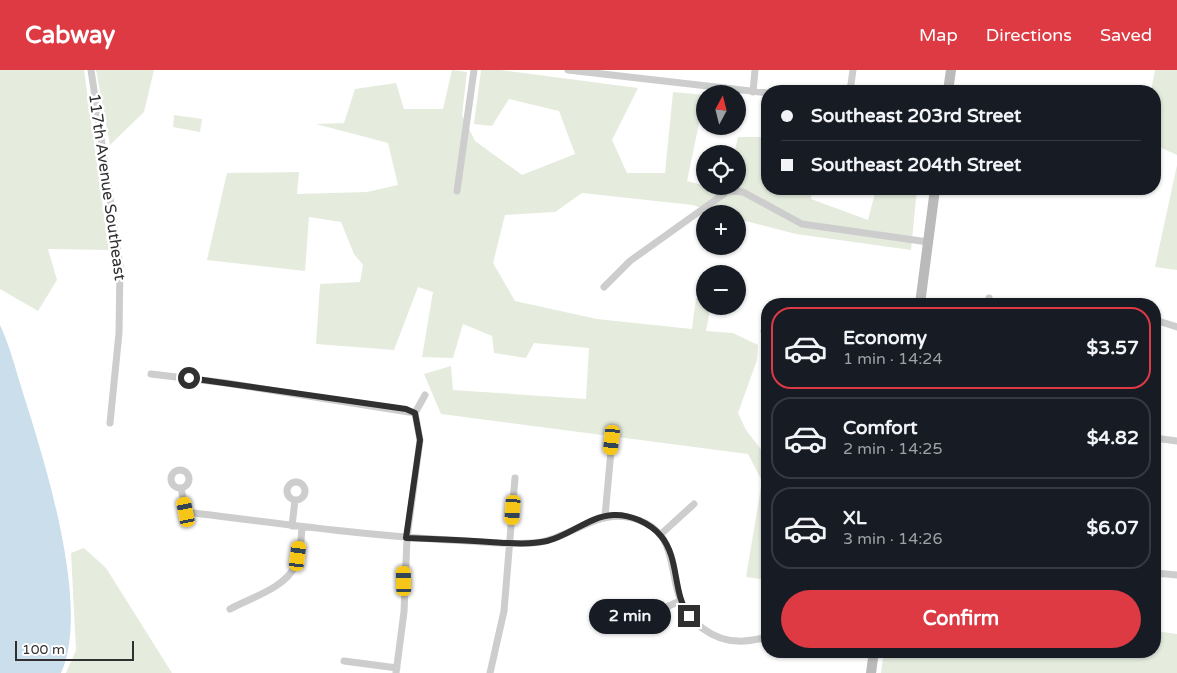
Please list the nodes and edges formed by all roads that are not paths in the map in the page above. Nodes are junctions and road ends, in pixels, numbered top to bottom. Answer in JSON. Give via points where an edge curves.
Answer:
{"nodes":[{"id":1,"x":91,"y":70,"type":"edge"},
{"id":2,"x":474,"y":70,"type":"edge"},
{"id":3,"x":568,"y":70,"type":"edge"},
{"id":4,"x":755,"y":70,"type":"edge"},
{"id":5,"x":853,"y":70,"type":"edge"},
{"id":6,"x":951,"y":70,"type":"edge"},
{"id":7,"x":851,"y":85,"type":"edge"},
{"id":8,"x":949,"y":85,"type":"edge"},
{"id":9,"x":753,"y":92,"type":"junction"},
{"id":10,"x":761,"y":93,"type":"edge"},
{"id":11,"x":457,"y":191,"type":"dead end"},
{"id":12,"x":934,"y":195,"type":"edge"},
{"id":13,"x":928,"y":242,"type":"junction"},
{"id":14,"x":604,"y":287,"type":"dead end"},
{"id":15,"x":921,"y":298,"type":"edge"},
{"id":16,"x":1161,"y":322,"type":"edge"},
{"id":17,"x":1177,"y":327,"type":"edge"},
{"id":18,"x":151,"y":374,"type":"dead end"},
{"id":19,"x":426,"y":395,"type":"dead end"},
{"id":20,"x":415,"y":413,"type":"junction"},
{"id":21,"x":110,"y":423,"type":"dead end"},
{"id":22,"x":1161,"y":439,"type":"edge"},
{"id":23,"x":612,"y":440,"type":"dead end"},
{"id":24,"x":1177,"y":441,"type":"edge"},
{"id":25,"x":515,"y":478,"type":"dead end"},
{"id":26,"x":182,"y":488,"type":"dead end"},
{"id":27,"x":295,"y":500,"type":"dead end"},
{"id":28,"x":694,"y":504,"type":"dead end"},
{"id":29,"x":605,"y":516,"type":"junction"},
{"id":30,"x":292,"y":526,"type":"junction"},
{"id":31,"x":302,"y":527,"type":"junction"},
{"id":32,"x":660,"y":534,"type":"junction"},
{"id":33,"x":406,"y":538,"type":"junction"},
{"id":34,"x":510,"y":543,"type":"junction"},
{"id":35,"x":1161,"y":574,"type":"edge"},
{"id":36,"x":1177,"y":575,"type":"edge"},
{"id":37,"x":680,"y":601,"type":"junction"},
{"id":38,"x":230,"y":609,"type":"dead end"},
{"id":39,"x":623,"y":626,"type":"dead end"},
{"id":40,"x":761,"y":638,"type":"edge"},
{"id":41,"x":872,"y":658,"type":"edge"},
{"id":42,"x":344,"y":661,"type":"dead end"},
{"id":43,"x":397,"y":670,"type":"edge"},
{"id":44,"x":490,"y":673,"type":"edge"},
{"id":45,"x":871,"y":673,"type":"edge"}],
"edges":[{"from":1,"to":21,"type":"street","name":"117th Avenue Southeast","via":[[120,266],[119,333]]},
{"from":2,"to":11,"type":"street"},
{"from":3,"to":9,"type":"street"},
{"from":4,"to":9,"type":"street"},
{"from":5,"to":7,"type":"street"},
{"from":6,"to":8,"type":"street"},
{"from":9,"to":10,"type":"street"},
{"from":12,"to":13,"type":"street"},
{"from":13,"to":14,"type":"street","via":[[802,224],[743,192],[728,192],[630,261]]},
{"from":13,"to":15,"type":"street"},
{"from":16,"to":17,"type":"street"},
{"from":18,"to":20,"type":"street"},
{"from":19,"to":20,"type":"street"},
{"from":20,"to":33,"type":"street","via":[[420,440]]},
{"from":22,"to":24,"type":"street"},
{"from":23,"to":29,"type":"street"},
{"from":25,"to":34,"type":"street"},
{"from":26,"to":30,"type":"street","via":[[186,512]]},
{"from":27,"to":30,"type":"street"},
{"from":28,"to":32,"type":"street"},
{"from":29,"to":32,"type":"street","via":[[639,520]]},
{"from":29,"to":34,"type":"street","via":[[556,539]]},
{"from":30,"to":31,"type":"street"},
{"from":31,"to":33,"type":"street"},
{"from":31,"to":38,"type":"street","via":[[298,556],[292,571],[280,582]]},
{"from":32,"to":37,"type":"street","via":[[672,559]]},
{"from":33,"to":34,"type":"street"},
{"from":33,"to":43,"type":"street","via":[[404,612]]},
{"from":34,"to":44,"type":"street","via":[[504,611]]},
{"from":35,"to":36,"type":"street"},
{"from":37,"to":39,"type":"street"},
{"from":37,"to":40,"type":"street","via":[[693,620],[716,636],[737,641]]},
{"from":41,"to":45,"type":"street"},
{"from":42,"to":43,"type":"street"}]}
